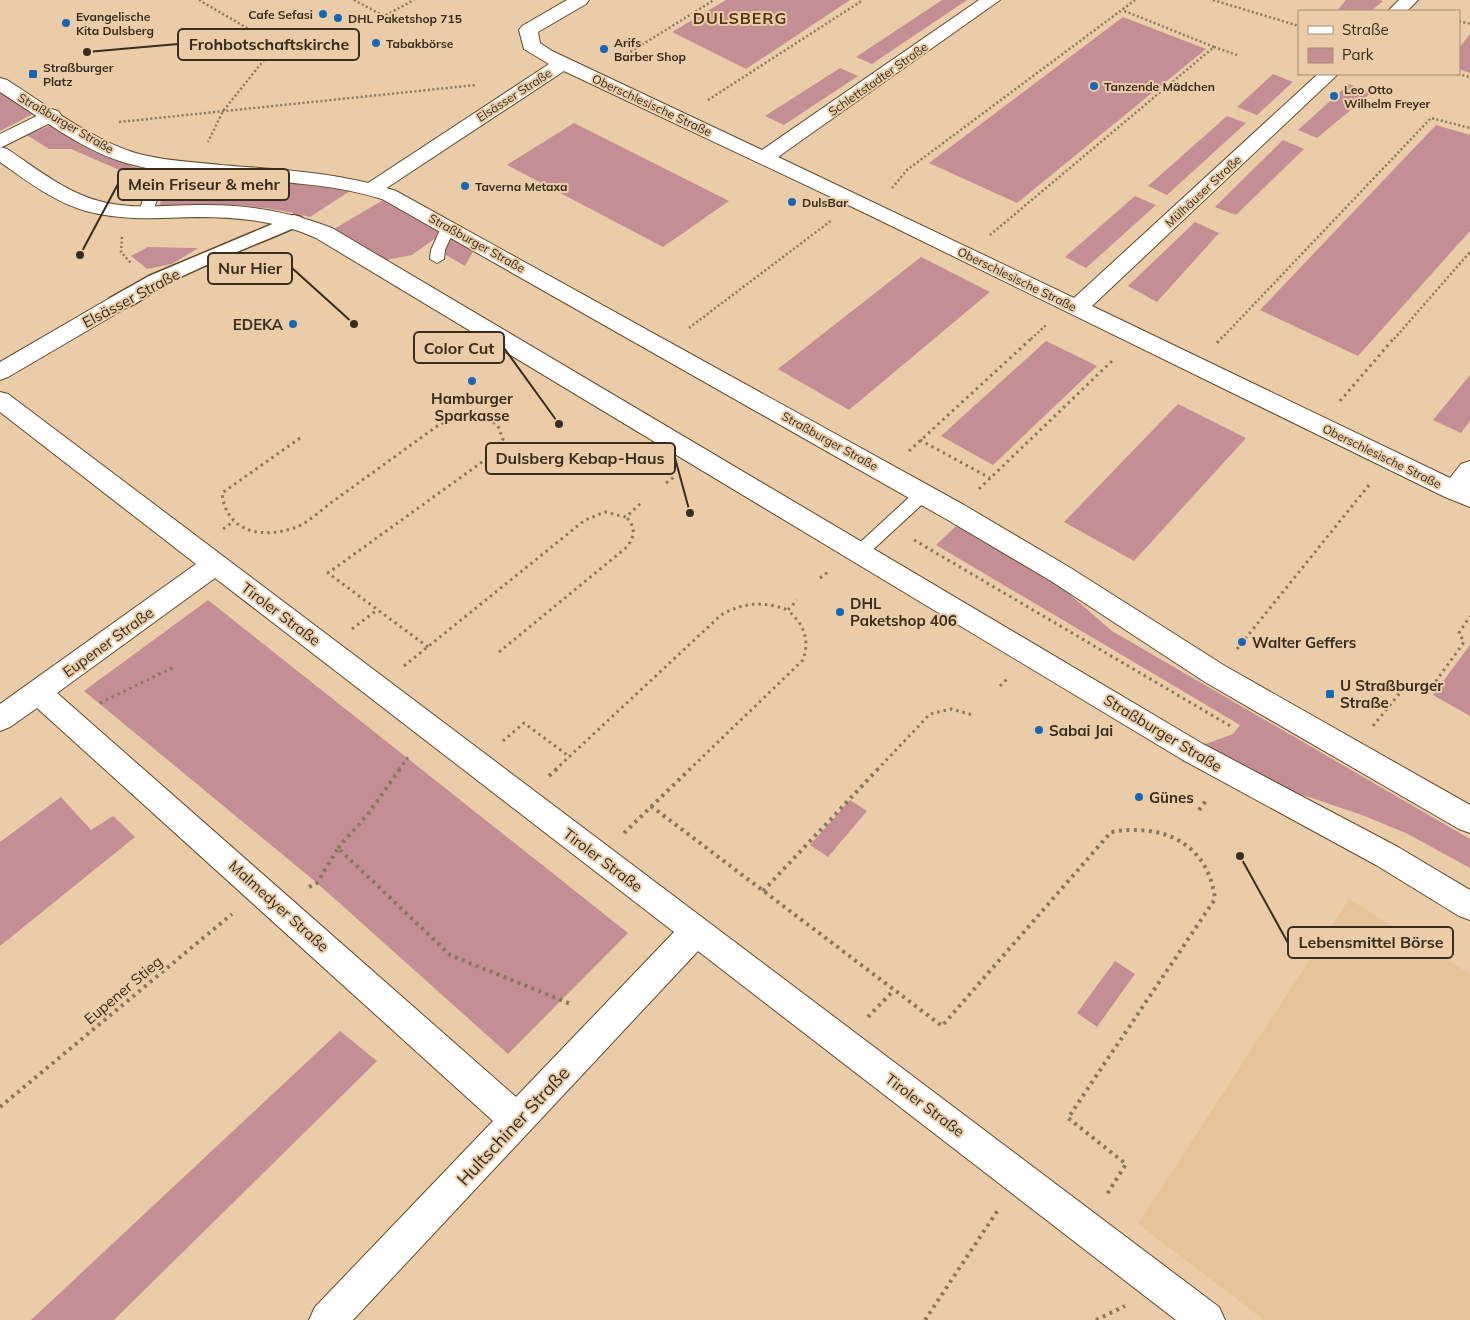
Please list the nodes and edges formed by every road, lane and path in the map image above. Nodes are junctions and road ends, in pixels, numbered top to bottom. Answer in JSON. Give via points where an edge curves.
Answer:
{"nodes":[{"id":1,"x":199,"y":0,"type":"edge"},
{"id":2,"x":354,"y":0,"type":"edge"},
{"id":3,"x":414,"y":0,"type":"edge"},
{"id":4,"x":580,"y":0,"type":"edge"},
{"id":5,"x":714,"y":0,"type":"edge"},
{"id":6,"x":863,"y":0,"type":"edge"},
{"id":7,"x":991,"y":0,"type":"edge"},
{"id":8,"x":1135,"y":0,"type":"edge"},
{"id":9,"x":1213,"y":0,"type":"edge"},
{"id":10,"x":1409,"y":0,"type":"edge"},
{"id":11,"x":1122,"y":10,"type":"junction"},
{"id":12,"x":1398,"y":10,"type":"edge"},
{"id":13,"x":1298,"y":26,"type":"edge"},
{"id":14,"x":1214,"y":47,"type":"junction"},
{"id":15,"x":1237,"y":55,"type":"dead end"},
{"id":16,"x":563,"y":64,"type":"junction"},
{"id":17,"x":1327,"y":75,"type":"edge"},
{"id":18,"x":592,"y":76,"type":"junction"},
{"id":19,"x":538,"y":78,"type":"junction"},
{"id":20,"x":0,"y":84,"type":"edge"},
{"id":21,"x":223,"y":112,"type":"junction"},
{"id":22,"x":51,"y":115,"type":"junction"},
{"id":23,"x":680,"y":118,"type":"junction"},
{"id":24,"x":1470,"y":128,"type":"edge"},
{"id":25,"x":80,"y":133,"type":"junction"},
{"id":26,"x":0,"y":142,"type":"edge"},
{"id":27,"x":0,"y":153,"type":"edge"},
{"id":28,"x":764,"y":158,"type":"junction"},
{"id":29,"x":168,"y":166,"type":"junction"},
{"id":30,"x":199,"y":168,"type":"junction"},
{"id":31,"x":907,"y":170,"type":"dead end"},
{"id":32,"x":372,"y":189,"type":"junction"},
{"id":33,"x":856,"y":202,"type":"junction"},
{"id":34,"x":137,"y":213,"type":"junction"},
{"id":35,"x":1009,"y":218,"type":"dead end"},
{"id":36,"x":294,"y":221,"type":"junction"},
{"id":37,"x":444,"y":225,"type":"junction"},
{"id":38,"x":1470,"y":252,"type":"edge"},
{"id":39,"x":437,"y":259,"type":"dead end"},
{"id":40,"x":156,"y":281,"type":"junction"},
{"id":41,"x":118,"y":304,"type":"joint"},
{"id":42,"x":1073,"y":306,"type":"junction"},
{"id":43,"x":1137,"y":336,"type":"junction"},
{"id":44,"x":664,"y":348,"type":"junction"},
{"id":45,"x":1196,"y":365,"type":"junction"},
{"id":46,"x":0,"y":372,"type":"edge"},
{"id":47,"x":0,"y":400,"type":"edge"},
{"id":48,"x":502,"y":414,"type":"dead end"},
{"id":49,"x":492,"y":421,"type":"junction"},
{"id":50,"x":1318,"y":426,"type":"junction"},
{"id":51,"x":300,"y":438,"type":"dead end"},
{"id":52,"x":920,"y":440,"type":"junction"},
{"id":53,"x":1389,"y":460,"type":"junction"},
{"id":54,"x":1470,"y":470,"type":"edge"},
{"id":55,"x":886,"y":473,"type":"junction"},
{"id":56,"x":990,"y":478,"type":"junction"},
{"id":57,"x":923,"y":494,"type":"junction"},
{"id":58,"x":1462,"y":494,"type":"edge"},
{"id":59,"x":642,"y":503,"type":"dead end"},
{"id":60,"x":955,"y":512,"type":"junction"},
{"id":61,"x":626,"y":517,"type":"junction"},
{"id":62,"x":890,"y":526,"type":"junction"},
{"id":63,"x":860,"y":552,"type":"junction"},
{"id":64,"x":215,"y":564,"type":"junction"},
{"id":65,"x":797,"y":600,"type":"dead end"},
{"id":66,"x":788,"y":610,"type":"junction"},
{"id":67,"x":1470,"y":616,"type":"edge"},
{"id":68,"x":1246,"y":638,"type":"dead end"},
{"id":69,"x":499,"y":652,"type":"dead end"},
{"id":70,"x":176,"y":666,"type":"dead end"},
{"id":71,"x":38,"y":692,"type":"junction"},
{"id":72,"x":409,"y":712,"type":"junction"},
{"id":73,"x":972,"y":715,"type":"dead end"},
{"id":74,"x":0,"y":719,"type":"edge"},
{"id":75,"x":73,"y":723,"type":"junction"},
{"id":76,"x":524,"y":724,"type":"dead end"},
{"id":77,"x":1232,"y":727,"type":"dead end"},
{"id":78,"x":1352,"y":752,"type":"junction"},
{"id":79,"x":1470,"y":820,"type":"edge"},
{"id":80,"x":338,"y":848,"type":"junction"},
{"id":81,"x":317,"y":883,"type":"dead end"},
{"id":82,"x":261,"y":889,"type":"junction"},
{"id":83,"x":763,"y":891,"type":"junction"},
{"id":84,"x":1470,"y":906,"type":"edge"},
{"id":85,"x":696,"y":931,"type":"junction"},
{"id":86,"x":561,"y":1000,"type":"dead end"},
{"id":87,"x":0,"y":1108,"type":"edge"},
{"id":88,"x":518,"y":1121,"type":"junction"},
{"id":89,"x":1126,"y":1164,"type":"dead end"},
{"id":90,"x":1020,"y":1178,"type":"junction"},
{"id":91,"x":328,"y":1320,"type":"edge"},
{"id":92,"x":926,"y":1320,"type":"edge"},
{"id":93,"x":1206,"y":1320,"type":"edge"}],
"edges":[{"from":1,"to":21,"type":"path","via":[[276,45]]},
{"from":2,"to":3,"type":"path","via":[[384,16]]},
{"from":4,"to":16,"type":"street","name":"Elsässer Straße","via":[[528,30],[531,45]]},
{"from":5,"to":18,"type":"path"},
{"from":6,"to":23,"type":"path"},
{"from":7,"to":28,"type":"street","name":"Schlettstadter Straße"},
{"from":8,"to":11,"type":"path"},
{"from":9,"to":13,"type":"path"},
{"from":10,"to":12,"type":"street"},
{"from":11,"to":14,"type":"path"},
{"from":11,"to":31,"type":"path"},
{"from":14,"to":15,"type":"path"},
{"from":14,"to":35,"type":"path"},
{"from":16,"to":18,"type":"street","name":"Oberschlesische Straße"},
{"from":16,"to":19,"type":"street","name":"Elsässer Straße"},
{"from":17,"to":42,"type":"street","name":"Mülhäuser Straße"},
{"from":18,"to":23,"type":"street","name":"Oberschlesische Straße"},
{"from":19,"to":21,"type":"path"},
{"from":19,"to":32,"type":"street","name":"Elsässer Straße"},
{"from":20,"to":22,"type":"street","name":"Straßburger Straße"},
{"from":21,"to":25,"type":"path","via":[[102,124]]},
{"from":21,"to":30,"type":"path"},
{"from":22,"to":25,"type":"street","name":"Straßburger Straße"},
{"from":22,"to":26,"type":"street"},
{"from":23,"to":28,"type":"street","name":"Oberschlesische Straße"},
{"from":24,"to":45,"type":"path","via":[[1431,118]]},
{"from":25,"to":29,"type":"street","name":"Straßburger Straße","via":[[131,158]]},
{"from":27,"to":34,"type":"street","name":"Straßburger Straße","via":[[75,200]]},
{"from":28,"to":33,"type":"street","name":"Oberschlesische Straße"},
{"from":29,"to":30,"type":"street","name":"Straßburger Straße"},
{"from":29,"to":34,"type":"lane"},
{"from":30,"to":32,"type":"street","name":"Straßburger Straße","via":[[336,180]]},
{"from":32,"to":37,"type":"street","name":"Straßburger Straße"},
{"from":33,"to":42,"type":"street","name":"Oberschlesische Straße"},
{"from":33,"to":44,"type":"path"},
{"from":34,"to":36,"type":"street","name":"Straßburger Straße","via":[[233,211]]},
{"from":34,"to":40,"type":"path","via":[[119,248],[123,258]]},
{"from":36,"to":40,"type":"street","name":"Elsässer Straße"},
{"from":36,"to":63,"type":"street","name":"Straßburger Straße","via":[[338,241]]},
{"from":37,"to":39,"type":"lane","via":[[447,230]]},
{"from":37,"to":44,"type":"street","name":"Straßburger Straße"},
{"from":38,"to":50,"type":"path"},
{"from":40,"to":41,"type":"street","name":"Elsässer Straße"},
{"from":41,"to":46,"type":"street","name":"Elsässer Straße"},
{"from":42,"to":43,"type":"street","name":"Oberschlesische Straße"},
{"from":42,"to":52,"type":"path"},
{"from":43,"to":45,"type":"street","name":"Oberschlesische Straße"},
{"from":43,"to":56,"type":"path"},
{"from":44,"to":55,"type":"street","name":"Straßburger Straße"},
{"from":45,"to":50,"type":"street","name":"Oberschlesische Straße"},
{"from":47,"to":64,"type":"street","name":"Tiroler Straße"},
{"from":48,"to":49,"type":"path"},
{"from":49,"to":51,"type":"path","via":[[462,416],[440,424],[296,528],[254,531],[233,522],[225,514],[222,493]]},
{"from":49,"to":61,"type":"path","via":[[498,426],[503,439],[496,452],[328,573],[428,647],[585,520],[601,512]]},
{"from":50,"to":53,"type":"street","name":"Oberschlesische Straße"},
{"from":52,"to":55,"type":"path"},
{"from":52,"to":56,"type":"path"},
{"from":53,"to":58,"type":"street","name":"Oberschlesische Straße"},
{"from":53,"to":68,"type":"path"},
{"from":54,"to":58,"type":"street"},
{"from":55,"to":57,"type":"street","name":"Straßburger Straße"},
{"from":56,"to":60,"type":"path"},
{"from":57,"to":60,"type":"street","name":"Straßburger Straße"},
{"from":57,"to":62,"type":"lane"},
{"from":59,"to":61,"type":"path"},
{"from":60,"to":78,"type":"street","name":"Straßburger Straße","via":[[1060,574],[1215,674]]},
{"from":61,"to":69,"type":"path","via":[[635,531],[627,547]]},
{"from":62,"to":63,"type":"lane"},
{"from":62,"to":77,"type":"path"},
{"from":63,"to":84,"type":"street","name":"Straßburger Straße","via":[[1193,752],[1387,856]]},
{"from":64,"to":71,"type":"street","name":"Eupener Straße"},
{"from":64,"to":72,"type":"street","name":"Tiroler Straße"},
{"from":65,"to":66,"type":"path"},
{"from":66,"to":76,"type":"path","via":[[762,602],[748,603],[721,615],[570,757]]},
{"from":66,"to":83,"type":"path","via":[[805,630],[808,641],[802,660],[652,806]]},
{"from":67,"to":78,"type":"path","via":[[1459,633],[1464,642],[1434,684],[1408,683]]},
{"from":70,"to":75,"type":"path","via":[[100,704]]},
{"from":71,"to":74,"type":"street","name":"Eupener Straße"},
{"from":71,"to":75,"type":"street","name":"Malmedyer Straße"},
{"from":72,"to":80,"type":"path","via":[[409,758]]},
{"from":72,"to":85,"type":"street","name":"Tiroler Straße"},
{"from":73,"to":83,"type":"path","via":[[953,708],[930,714]]},
{"from":75,"to":82,"type":"street","name":"Malmedyer Straße"},
{"from":78,"to":79,"type":"street","name":"Straßburger Straße"},
{"from":80,"to":81,"type":"path"},
{"from":80,"to":86,"type":"path","via":[[450,956]]},
{"from":82,"to":87,"type":"path","name":"Eupener Stieg"},
{"from":82,"to":88,"type":"street","name":"Malmedyer Straße"},
{"from":83,"to":89,"type":"path","via":[[942,1026],[1111,832],[1136,828],[1155,830],[1177,839],[1192,850],[1212,880],[1215,899],[1068,1118]]},
{"from":85,"to":88,"type":"street","name":"Hultschiner Straße"},
{"from":85,"to":90,"type":"street","name":"Tiroler Straße"},
{"from":88,"to":91,"type":"street","name":"Hultschiner Straße"},
{"from":90,"to":92,"type":"path"},
{"from":90,"to":93,"type":"street","name":"Tiroler Straße"}]}
